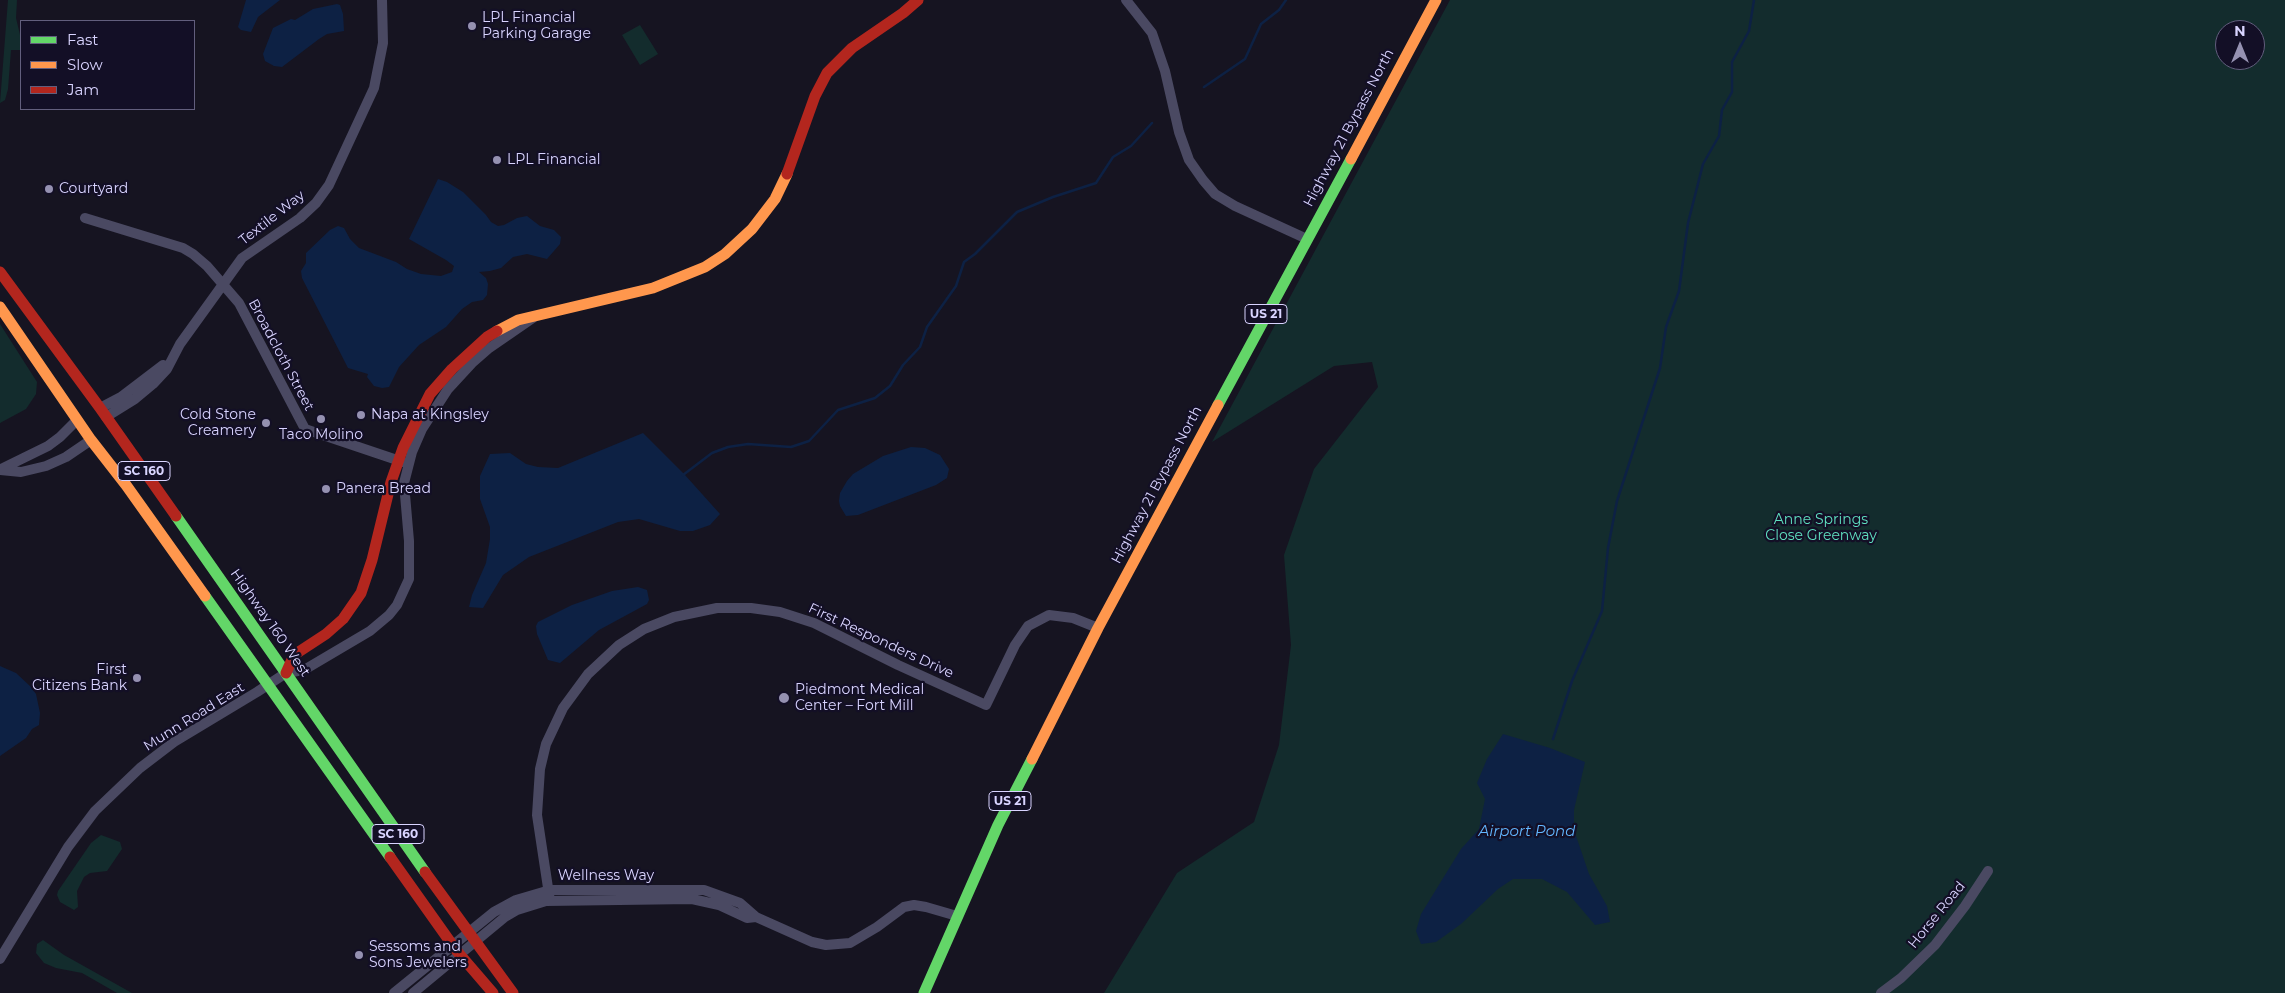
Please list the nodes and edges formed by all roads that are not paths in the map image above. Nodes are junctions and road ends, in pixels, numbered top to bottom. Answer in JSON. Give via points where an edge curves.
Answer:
{"nodes":[{"id":1,"x":382,"y":0,"type":"edge"},
{"id":2,"x":918,"y":0,"type":"edge"},
{"id":3,"x":1126,"y":0,"type":"edge"},
{"id":4,"x":1436,"y":0,"type":"edge"},
{"id":5,"x":85,"y":218,"type":"dead end"},
{"id":6,"x":1306,"y":239,"type":"junction"},
{"id":7,"x":0,"y":272,"type":"edge"},
{"id":8,"x":222,"y":284,"type":"junction"},
{"id":9,"x":0,"y":307,"type":"edge"},
{"id":10,"x":103,"y":412,"type":"junction"},
{"id":11,"x":77,"y":420,"type":"junction"},
{"id":12,"x":91,"y":440,"type":"junction"},
{"id":13,"x":403,"y":463,"type":"junction"},
{"id":14,"x":0,"y":470,"type":"edge"},
{"id":15,"x":1098,"y":628,"type":"junction"},
{"id":16,"x":286,"y":673,"type":"junction"},
{"id":17,"x":268,"y":686,"type":"junction"},
{"id":18,"x":1988,"y":870,"type":"dead end"},
{"id":19,"x":549,"y":896,"type":"junction"},
{"id":20,"x":957,"y":916,"type":"junction"},
{"id":21,"x":461,"y":938,"type":"junction"},
{"id":22,"x":468,"y":948,"type":"junction"},
{"id":23,"x":0,"y":959,"type":"edge"},
{"id":24,"x":394,"y":993,"type":"edge"},
{"id":25,"x":413,"y":993,"type":"edge"},
{"id":26,"x":493,"y":993,"type":"edge"},
{"id":27,"x":513,"y":993,"type":"edge"},
{"id":28,"x":924,"y":993,"type":"edge"},
{"id":29,"x":1881,"y":993,"type":"edge"}],
"edges":[{"from":1,"to":8,"type":"street","name":"Textile Way","via":[[383,43],[374,88],[329,185],[300,218],[242,258]]},
{"from":2,"to":13,"type":"main road","via":[[852,48],[827,73],[815,96],[793,162],[775,198],[752,229],[725,254],[705,267],[653,288],[518,320],[487,337],[430,394]]},
{"from":3,"to":6,"type":"street","via":[[1152,33],[1166,72],[1179,132],[1189,160],[1203,180],[1215,194],[1235,206]]},
{"from":4,"to":6,"type":"main road","name":"Highway 21 Bypass North","number":"US 21"},
{"from":5,"to":8,"type":"street","name":"Broadcloth Street","via":[[183,248],[207,266]]},
{"from":6,"to":15,"type":"main road","name":"Highway 21 Bypass North","number":"US 21"},
{"from":7,"to":10,"type":"main road","name":"Highway 160 West","number":"SC 160"},
{"from":8,"to":10,"type":"street","name":"Textile Way","via":[[154,384],[135,399]]},
{"from":8,"to":13,"type":"street","name":"Broadcloth Street","via":[[239,303],[305,429]]},
{"from":9,"to":11,"type":"main road","name":"Highway 160 West","number":"SC 160"},
{"from":10,"to":16,"type":"main road","name":"Highway 160 West","number":"SC 160"},
{"from":11,"to":12,"type":"main road","name":"Highway 160 West","number":"SC 160"},
{"from":11,"to":14,"type":"street","via":[[48,446]]},
{"from":12,"to":14,"type":"street","via":[[46,466],[21,472]]},
{"from":12,"to":17,"type":"main road","name":"Highway 160 West","number":"SC 160"},
{"from":13,"to":16,"type":"main road","via":[[361,593],[344,619],[294,655]]},
{"from":13,"to":16,"type":"street","via":[[409,579],[397,605],[370,631],[304,670]]},
{"from":15,"to":19,"type":"street","name":"First Responders Drive","via":[[1073,618],[1049,615],[1028,626],[986,705],[821,626],[780,612],[717,608],[674,617],[644,630],[608,655],[574,690],[546,744],[540,769],[537,815]]},
{"from":15,"to":20,"type":"main road","name":"Highway 21 Bypass North","number":"US 21","via":[[998,825]]},
{"from":16,"to":17,"type":"street","name":"Munn Road East"},
{"from":16,"to":21,"type":"main road","name":"Highway 160 West","number":"SC 160"},
{"from":17,"to":21,"type":"main road","name":"Highway 160 West","number":"SC 160"},
{"from":17,"to":23,"type":"street","name":"Munn Road East","via":[[174,742],[111,794],[68,847]]},
{"from":18,"to":29,"type":"street","name":"Horse Road","via":[[1935,945]]},
{"from":19,"to":20,"type":"street","name":"Wellness Way","via":[[673,894],[719,905],[747,918],[756,917],[812,942],[836,946],[870,931],[904,907],[926,906]]},
{"from":19,"to":21,"type":"street","name":"Wellness Way","via":[[507,904]]},
{"from":19,"to":22,"type":"street","name":"Wellness Way","via":[[517,910]]},
{"from":20,"to":28,"type":"main road","name":"Highway 21 Bypass North","number":"US 21"},
{"from":21,"to":22,"type":"main road","name":"Highway 160 West","number":"SC 160"},
{"from":21,"to":22,"type":"main road","name":"Highway 160 West","number":"SC 160"},
{"from":21,"to":24,"type":"street","name":"Wellness Way"},
{"from":22,"to":25,"type":"street","name":"Wellness Way"},
{"from":22,"to":26,"type":"main road","name":"Highway 160 West","number":"SC 160"},
{"from":22,"to":27,"type":"main road","name":"Highway 160 West","number":"SC 160"}]}
